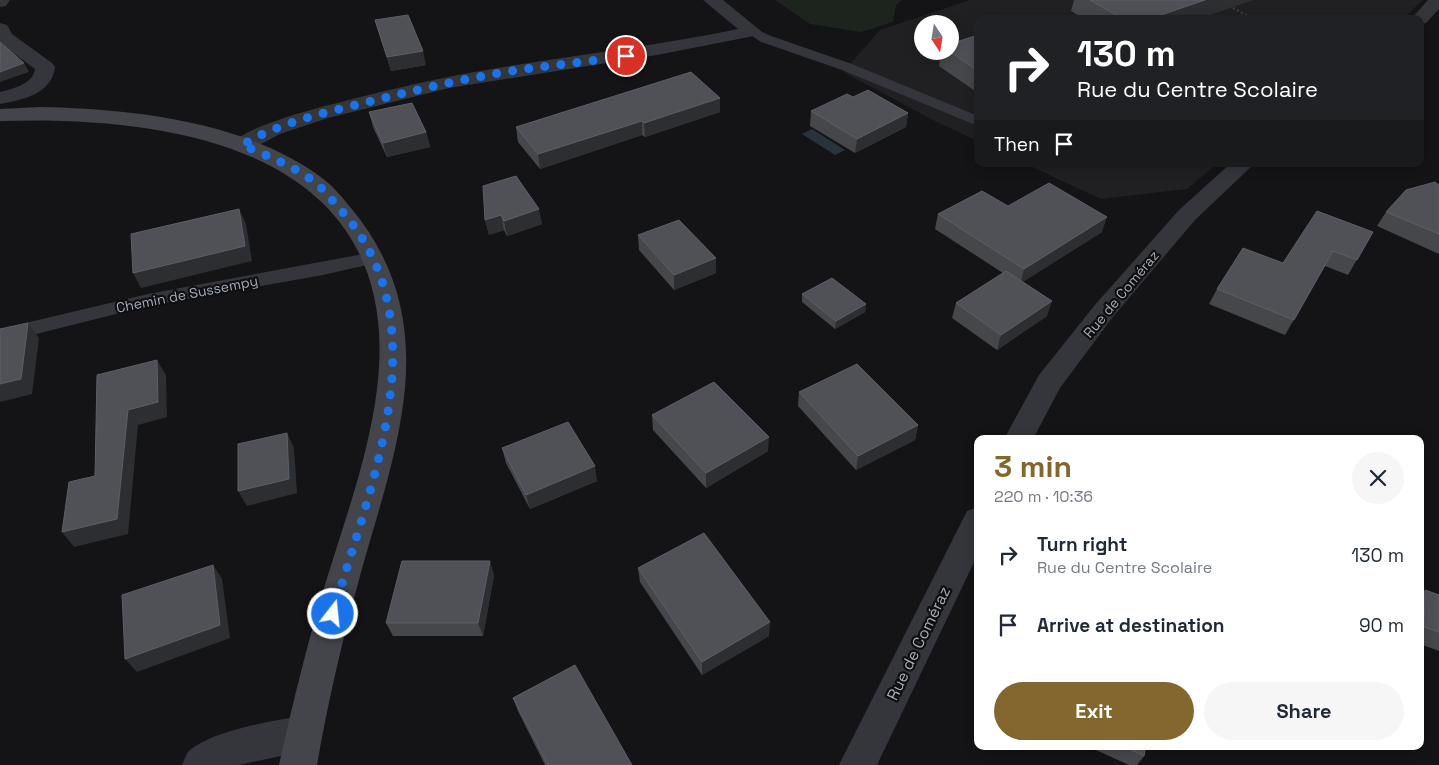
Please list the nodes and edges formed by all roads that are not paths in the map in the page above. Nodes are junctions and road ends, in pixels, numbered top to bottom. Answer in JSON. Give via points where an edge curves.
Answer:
{"nodes":[{"id":1,"x":712,"y":0,"type":"edge"},
{"id":2,"x":0,"y":29,"type":"edge"},
{"id":3,"x":752,"y":31,"type":"junction"},
{"id":4,"x":0,"y":98,"type":"edge"},
{"id":5,"x":0,"y":115,"type":"edge"},
{"id":6,"x":974,"y":120,"type":"edge"},
{"id":7,"x":242,"y":145,"type":"junction"},
{"id":8,"x":1240,"y":167,"type":"edge"},
{"id":9,"x":374,"y":258,"type":"junction"},
{"id":10,"x":0,"y":336,"type":"edge"},
{"id":11,"x":1020,"y":435,"type":"edge"},
{"id":12,"x":974,"y":528,"type":"edge"},
{"id":13,"x":301,"y":749,"type":"edge"},
{"id":14,"x":201,"y":765,"type":"edge"},
{"id":15,"x":858,"y":765,"type":"edge"}],
"edges":[{"from":1,"to":3,"type":"street"},
{"from":2,"to":4,"type":"street","via":[[4,36],[45,67],[46,73],[41,82]]},
{"from":3,"to":6,"type":"lane"},
{"from":3,"to":7,"type":"street","via":[[660,50],[496,74],[414,91],[278,128]]},
{"from":5,"to":7,"type":"street","via":[[74,114],[127,118],[193,130]]},
{"from":7,"to":9,"type":"street","via":[[314,181],[356,226]]},
{"from":8,"to":11,"type":"street","name":"Rue de Coméraz","via":[[1187,215],[1103,312],[1049,382]]},
{"from":9,"to":10,"type":"lane","name":"Chemin de Sussempy","via":[[148,300]]},
{"from":9,"to":13,"type":"street","via":[[386,290],[392,327],[391,388],[375,469],[324,649]]},
{"from":12,"to":15,"type":"street","name":"Rue de Coméraz"},
{"from":13,"to":14,"type":"street","via":[[228,749]]}]}
